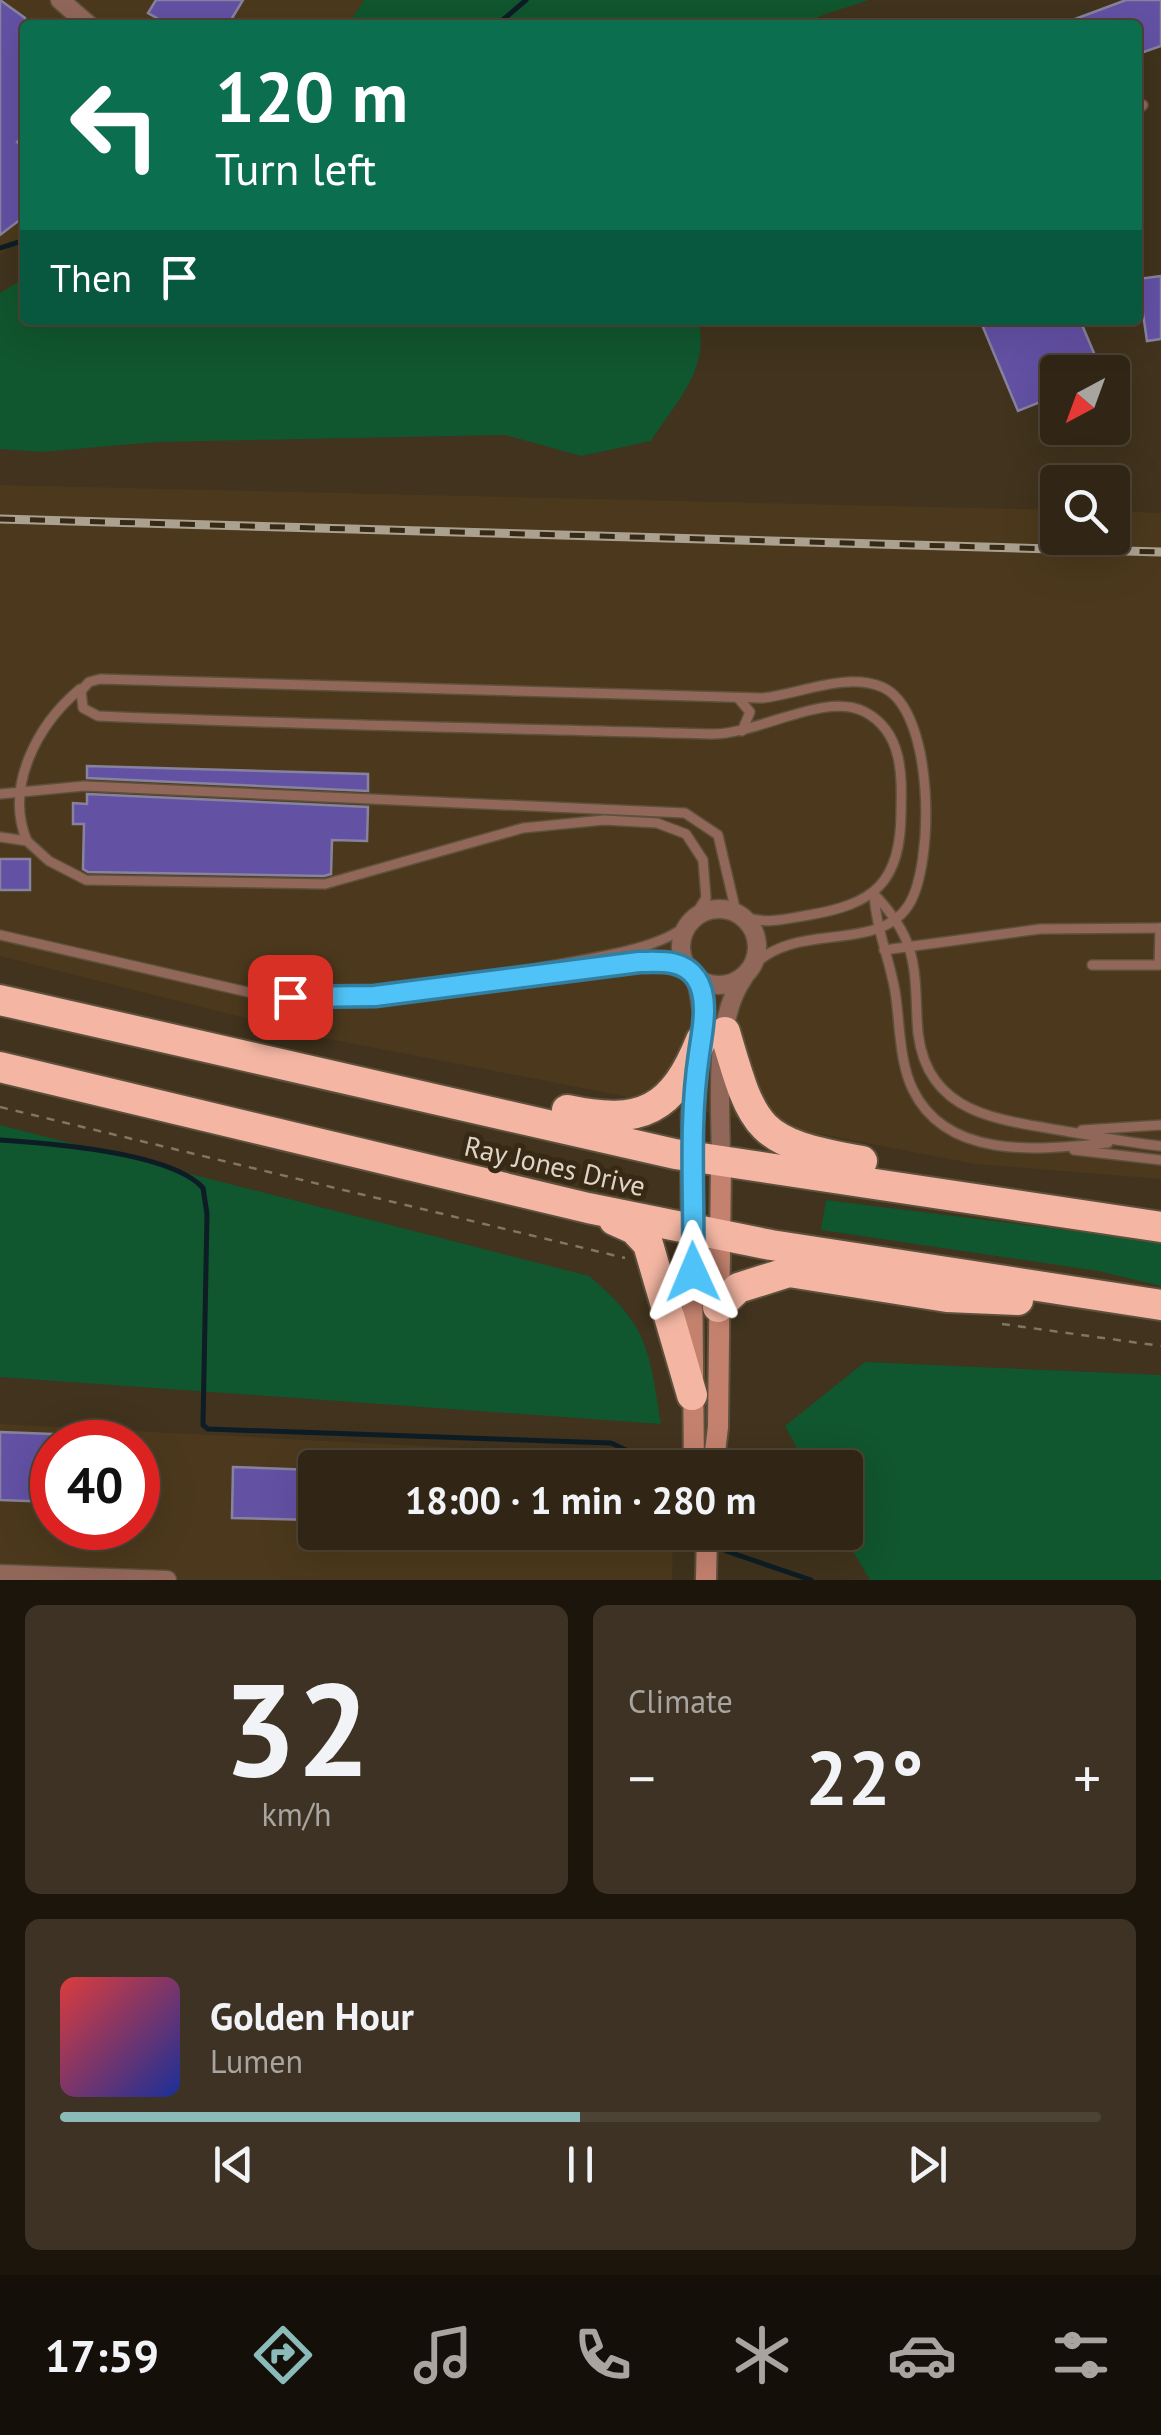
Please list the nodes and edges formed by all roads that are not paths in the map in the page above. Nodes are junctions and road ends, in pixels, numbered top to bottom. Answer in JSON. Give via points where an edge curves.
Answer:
{"nodes":[{"id":1,"x":60,"y":0,"type":"edge"},
{"id":2,"x":83,"y":20,"type":"edge"},
{"id":3,"x":87,"y":684,"type":"junction"},
{"id":4,"x":734,"y":697,"type":"junction"},
{"id":5,"x":735,"y":734,"type":"junction"},
{"id":6,"x":21,"y":792,"type":"junction"},
{"id":7,"x":0,"y":794,"type":"edge"},
{"id":8,"x":0,"y":836,"type":"edge"},
{"id":9,"x":27,"y":841,"type":"junction"},
{"id":10,"x":874,"y":894,"type":"junction"},
{"id":11,"x":739,"y":914,"type":"junction"},
{"id":12,"x":897,"y":918,"type":"junction"},
{"id":13,"x":691,"y":920,"type":"junction"},
{"id":14,"x":1161,"y":928,"type":"edge"},
{"id":15,"x":876,"y":929,"type":"junction"},
{"id":16,"x":0,"y":936,"type":"edge"},
{"id":17,"x":911,"y":947,"type":"junction"},
{"id":18,"x":884,"y":950,"type":"junction"},
{"id":19,"x":1092,"y":965,"type":"dead end"},
{"id":20,"x":749,"y":970,"type":"junction"},
{"id":21,"x":693,"y":974,"type":"junction"},
{"id":22,"x":488,"y":980,"type":"junction"},
{"id":23,"x":0,"y":1000,"type":"edge"},
{"id":24,"x":713,"y":1036,"type":"junction"},
{"id":25,"x":0,"y":1067,"type":"edge"},
{"id":26,"x":347,"y":1080,"type":"junction"},
{"id":27,"x":1161,"y":1125,"type":"edge"},
{"id":28,"x":1070,"y":1132,"type":"junction"},
{"id":29,"x":1120,"y":1142,"type":"junction"},
{"id":30,"x":1156,"y":1146,"type":"edge"},
{"id":31,"x":1054,"y":1148,"type":"junction"},
{"id":32,"x":706,"y":1159,"type":"junction"},
{"id":33,"x":1161,"y":1160,"type":"edge"},
{"id":34,"x":588,"y":1208,"type":"junction"},
{"id":35,"x":1154,"y":1226,"type":"edge"},
{"id":36,"x":706,"y":1232,"type":"junction"},
{"id":37,"x":1161,"y":1306,"type":"edge"},
{"id":38,"x":718,"y":1308,"type":"junction"},
{"id":39,"x":692,"y":1396,"type":"junction"},
{"id":40,"x":694,"y":1450,"type":"edge"},
{"id":41,"x":714,"y":1450,"type":"edge"},
{"id":42,"x":696,"y":1550,"type":"edge"},
{"id":43,"x":707,"y":1550,"type":"edge"},
{"id":44,"x":0,"y":1574,"type":"edge"},
{"id":45,"x":167,"y":1580,"type":"edge"},
{"id":46,"x":696,"y":1580,"type":"edge"},
{"id":47,"x":706,"y":1580,"type":"edge"}],
"edges":[{"from":1,"to":2,"type":"street"},
{"from":3,"to":4,"type":"lane","via":[[100,679]]},
{"from":3,"to":5,"type":"lane","via":[[81,702],[98,716]]},
{"from":3,"to":6,"type":"lane","via":[[45,727]]},
{"from":4,"to":5,"type":"lane","via":[[750,718]]},
{"from":4,"to":12,"type":"lane","via":[[868,683],[891,692],[909,710],[924,773],[920,872]]},
{"from":5,"to":10,"type":"lane","via":[[830,706],[864,712],[881,725],[900,760],[902,819],[892,865]]},
{"from":6,"to":7,"type":"lane"},
{"from":6,"to":9,"type":"lane"},
{"from":6,"to":11,"type":"lane","via":[[84,786],[684,813],[718,834]]},
{"from":8,"to":9,"type":"lane"},
{"from":9,"to":13,"type":"lane","via":[[86,880],[325,884],[523,828],[656,823],[686,834],[702,860],[706,898]]},
{"from":10,"to":11,"type":"lane","via":[[844,909],[764,923]]},
{"from":10,"to":12,"type":"lane"},
{"from":10,"to":15,"type":"lane"},
{"from":11,"to":13,"type":"street","via":[[714,908]]},
{"from":11,"to":20,"type":"street","via":[[757,944]]},
{"from":12,"to":15,"type":"lane"},
{"from":12,"to":17,"type":"lane"},
{"from":13,"to":21,"type":"street","via":[[681,948]]},
{"from":13,"to":22,"type":"lane","via":[[678,934],[655,942]]},
{"from":14,"to":17,"type":"lane","via":[[1040,929]]},
{"from":14,"to":19,"type":"lane","via":[[1159,965]]},
{"from":15,"to":18,"type":"lane"},
{"from":15,"to":20,"type":"lane","via":[[778,945]]},
{"from":16,"to":22,"type":"lane","via":[[290,997],[375,996]]},
{"from":17,"to":18,"type":"lane"},
{"from":17,"to":28,"type":"lane","via":[[920,1042],[938,1085],[980,1114]]},
{"from":18,"to":31,"type":"lane","via":[[908,1076],[923,1106],[974,1141]]},
{"from":20,"to":21,"type":"street","via":[[728,984]]},
{"from":20,"to":24,"type":"street"},
{"from":21,"to":22,"type":"lane","via":[[678,963],[651,962]]},
{"from":21,"to":24,"type":"street"},
{"from":23,"to":26,"type":"highway","name":"Ray Jones Drive"},
{"from":24,"to":26,"type":"highway","via":[[677,1090],[618,1117],[414,1079]]},
{"from":24,"to":32,"type":"street"},
{"from":24,"to":32,"type":"street","via":[[690,1115]]},
{"from":24,"to":35,"type":"highway","via":[[743,1095],[784,1144],[1066,1197]]},
{"from":25,"to":34,"type":"highway","name":"Ray Jones Drive"},
{"from":26,"to":32,"type":"highway","name":"Ray Jones Drive"},
{"from":27,"to":28,"type":"lane"},
{"from":28,"to":29,"type":"lane"},
{"from":29,"to":30,"type":"lane"},
{"from":29,"to":31,"type":"lane"},
{"from":31,"to":33,"type":"lane"},
{"from":32,"to":35,"type":"highway","name":"Ray Jones Drive"},
{"from":32,"to":36,"type":"street"},
{"from":32,"to":36,"type":"street"},
{"from":34,"to":36,"type":"highway","name":"Ray Jones Drive"},
{"from":34,"to":39,"type":"highway","via":[[634,1229],[656,1260]]},
{"from":36,"to":37,"type":"highway","name":"Ray Jones Drive"},
{"from":36,"to":38,"type":"street"},
{"from":36,"to":39,"type":"street"},
{"from":37,"to":38,"type":"highway","via":[[947,1297],[790,1272],[738,1288]]},
{"from":38,"to":41,"type":"street"},
{"from":39,"to":40,"type":"street"},
{"from":42,"to":46,"type":"street"},
{"from":43,"to":47,"type":"street"},
{"from":44,"to":45,"type":"street"}]}
